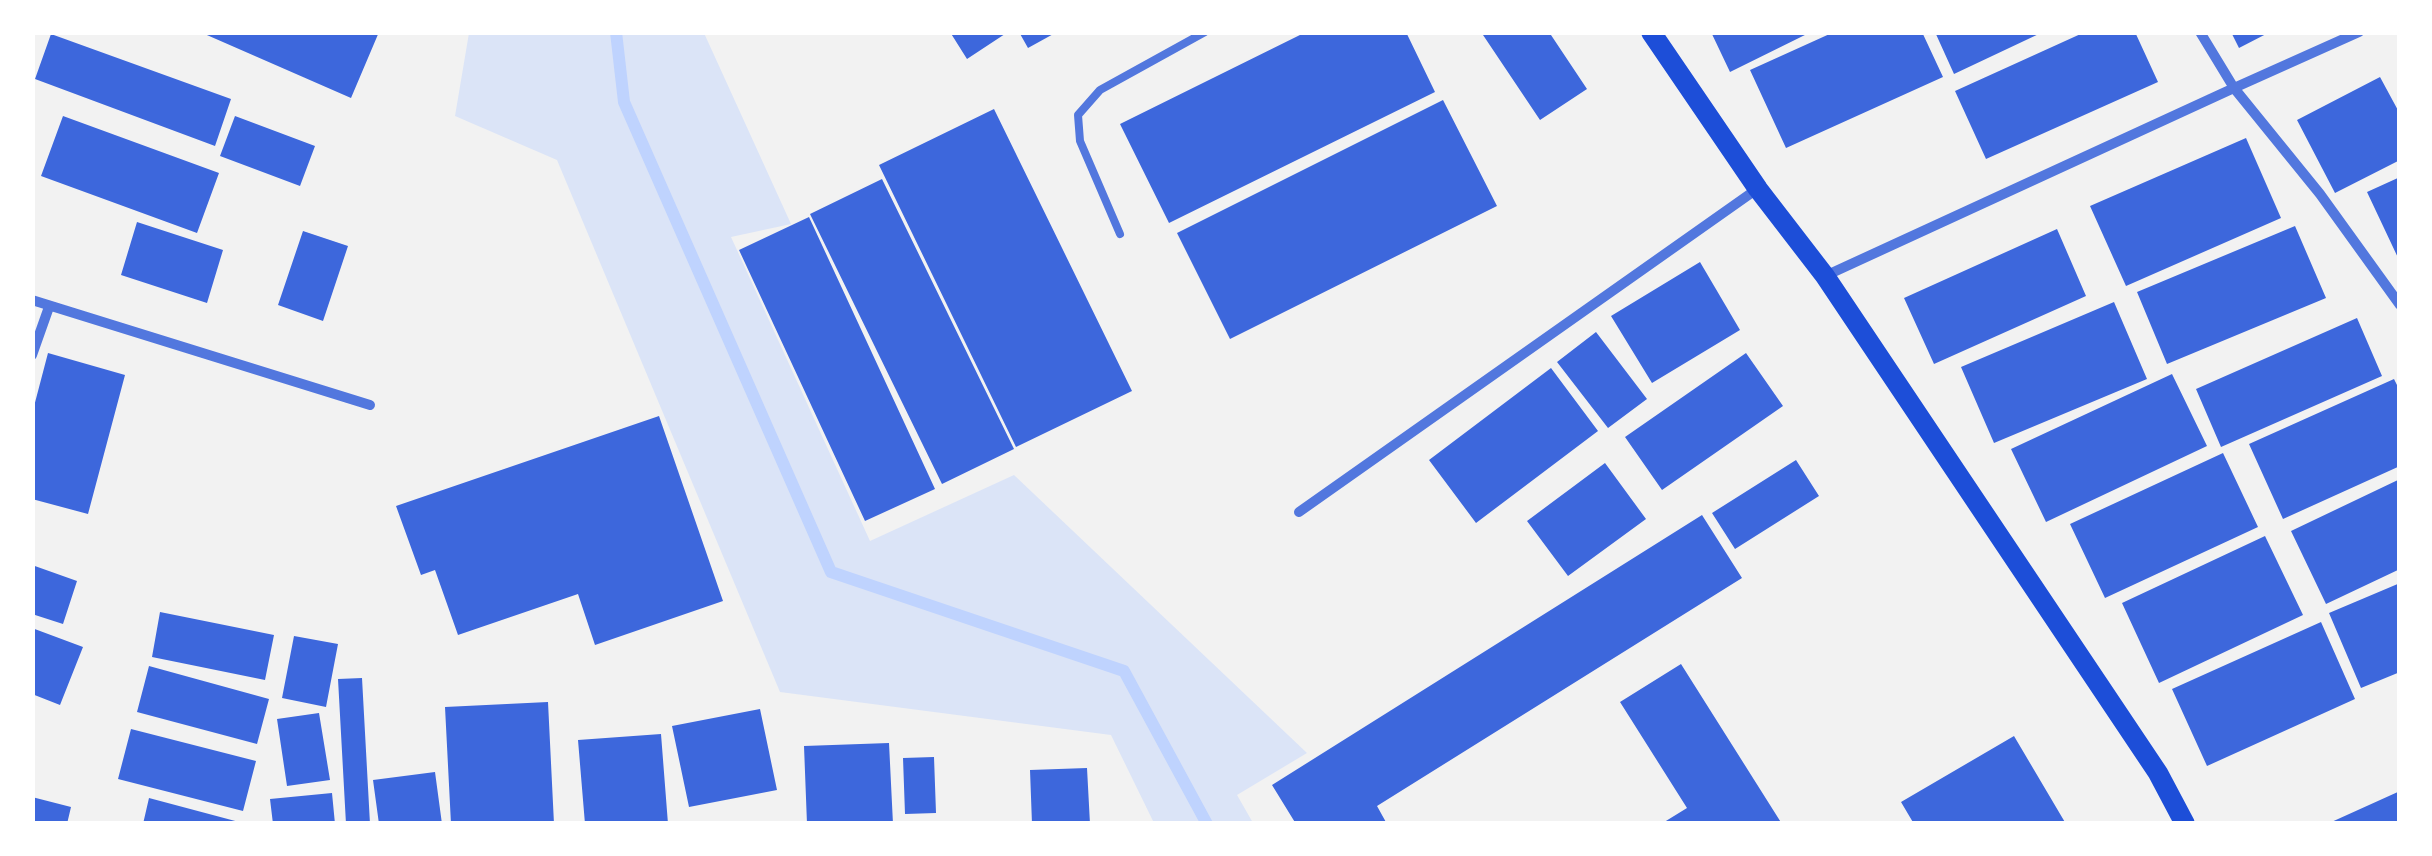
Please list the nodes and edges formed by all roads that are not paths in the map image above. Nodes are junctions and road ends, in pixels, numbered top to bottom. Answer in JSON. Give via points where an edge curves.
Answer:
{"nodes":[{"id":1,"x":1205,"y":32,"type":"edge"},
{"id":2,"x":1651,"y":32,"type":"edge"},
{"id":3,"x":2200,"y":32,"type":"edge"},
{"id":4,"x":2359,"y":32,"type":"edge"},
{"id":5,"x":2234,"y":88,"type":"junction"},
{"id":6,"x":1758,"y":188,"type":"junction"},
{"id":7,"x":1120,"y":234,"type":"dead end"},
{"id":8,"x":1826,"y":276,"type":"junction"},
{"id":9,"x":32,"y":300,"type":"edge"},
{"id":10,"x":2400,"y":305,"type":"edge"},
{"id":11,"x":49,"y":307,"type":"junction"},
{"id":12,"x":32,"y":355,"type":"edge"},
{"id":13,"x":370,"y":405,"type":"dead end"},
{"id":14,"x":1299,"y":512,"type":"dead end"},
{"id":15,"x":2184,"y":824,"type":"edge"}],
"edges":[{"from":1,"to":7,"type":"lane","via":[[1100,90],[1078,116],[1080,140]]},
{"from":2,"to":6,"type":"main road"},
{"from":3,"to":5,"type":"street"},
{"from":4,"to":5,"type":"street"},
{"from":5,"to":8,"type":"street"},
{"from":5,"to":10,"type":"street"},
{"from":6,"to":8,"type":"main road"},
{"from":6,"to":14,"type":"street"},
{"from":8,"to":15,"type":"main road","via":[[2158,773]]},
{"from":9,"to":11,"type":"street"},
{"from":11,"to":12,"type":"street"},
{"from":11,"to":13,"type":"street"}]}
